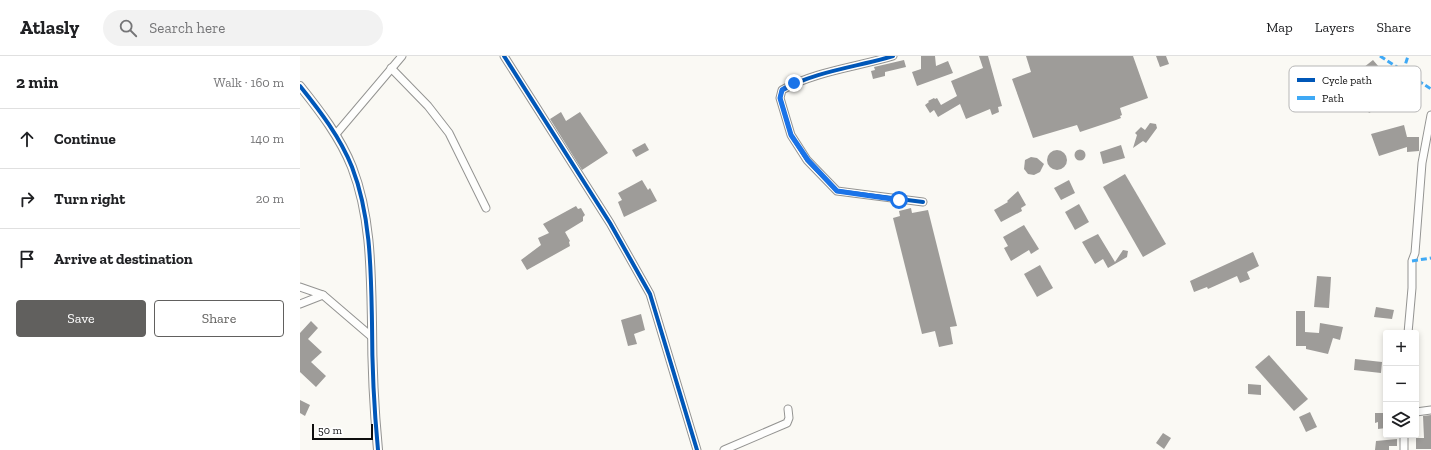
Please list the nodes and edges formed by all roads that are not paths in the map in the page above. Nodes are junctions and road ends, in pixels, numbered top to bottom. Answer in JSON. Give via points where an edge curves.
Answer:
{"nodes":[{"id":1,"x":402,"y":56,"type":"edge"},
{"id":2,"x":504,"y":56,"type":"edge"},
{"id":3,"x":893,"y":56,"type":"edge"},
{"id":4,"x":392,"y":68,"type":"junction"},
{"id":5,"x":300,"y":86,"type":"edge"},
{"id":6,"x":1431,"y":115,"type":"edge"},
{"id":7,"x":336,"y":134,"type":"junction"},
{"id":8,"x":923,"y":202,"type":"dead end"},
{"id":9,"x":486,"y":208,"type":"dead end"},
{"id":10,"x":300,"y":287,"type":"edge"},
{"id":11,"x":323,"y":296,"type":"junction"},
{"id":12,"x":300,"y":304,"type":"edge"},
{"id":13,"x":1408,"y":330,"type":"edge"},
{"id":14,"x":372,"y":337,"type":"junction"},
{"id":15,"x":788,"y":409,"type":"dead end"},
{"id":16,"x":1431,"y":410,"type":"edge"},
{"id":17,"x":1419,"y":412,"type":"edge"},
{"id":18,"x":1404,"y":438,"type":"edge"},
{"id":19,"x":378,"y":450,"type":"edge"},
{"id":20,"x":697,"y":450,"type":"edge"},
{"id":21,"x":724,"y":450,"type":"edge"},
{"id":22,"x":1404,"y":450,"type":"edge"}],
"edges":[{"from":1,"to":4,"type":"street"},
{"from":2,"to":20,"type":"street","via":[[610,223],[650,294]]},
{"from":3,"to":8,"type":"street","via":[[863,62],[794,83],[782,90],[780,98],[791,135],[808,160],[837,191]]},
{"from":4,"to":7,"type":"street"},
{"from":4,"to":9,"type":"street","via":[[428,106],[449,133]]},
{"from":5,"to":7,"type":"street"},
{"from":6,"to":13,"type":"street","via":[[1422,163]]},
{"from":7,"to":14,"type":"street","via":[[352,168],[368,232]]},
{"from":10,"to":11,"type":"street"},
{"from":11,"to":12,"type":"street"},
{"from":11,"to":14,"type":"street"},
{"from":14,"to":19,"type":"street"},
{"from":15,"to":21,"type":"street","via":[[789,418],[786,423]]},
{"from":16,"to":17,"type":"street"},
{"from":18,"to":22,"type":"street"}]}
